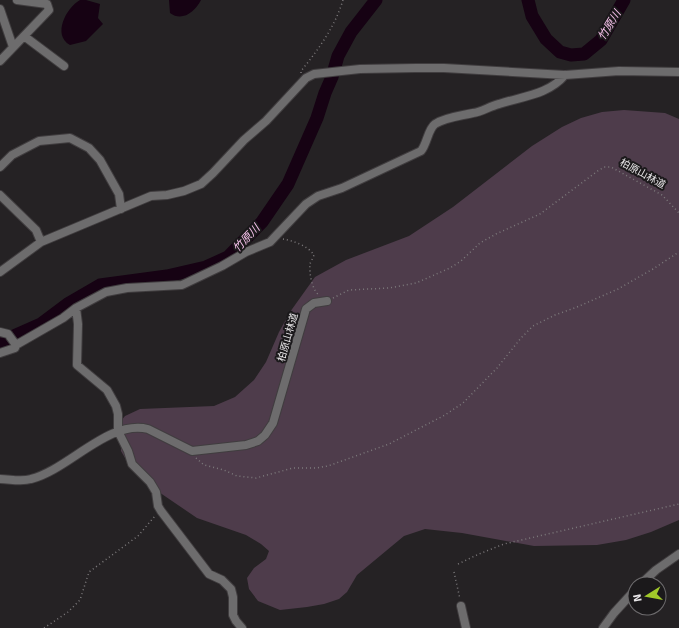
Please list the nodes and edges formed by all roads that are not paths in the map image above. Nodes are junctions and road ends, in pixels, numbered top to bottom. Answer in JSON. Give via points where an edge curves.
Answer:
{"nodes":[{"id":1,"x":16,"y":0,"type":"edge"},
{"id":2,"x":0,"y":9,"type":"edge"},
{"id":3,"x":24,"y":36,"type":"junction"},
{"id":4,"x":13,"y":47,"type":"junction"},
{"id":5,"x":0,"y":61,"type":"edge"},
{"id":6,"x":64,"y":66,"type":"dead end"},
{"id":7,"x":679,"y":72,"type":"edge"},
{"id":8,"x":565,"y":75,"type":"junction"},
{"id":9,"x":0,"y":167,"type":"edge"},
{"id":10,"x":0,"y":195,"type":"edge"},
{"id":11,"x":121,"y":209,"type":"junction"},
{"id":12,"x":41,"y":242,"type":"junction"},
{"id":13,"x":0,"y":272,"type":"edge"},
{"id":14,"x":326,"y":301,"type":"road end"},
{"id":15,"x":76,"y":308,"type":"junction"},
{"id":16,"x":4,"y":333,"type":"edge"},
{"id":17,"x":16,"y":344,"type":"junction"},
{"id":18,"x":0,"y":353,"type":"edge"},
{"id":19,"x":118,"y":431,"type":"junction"},
{"id":20,"x":0,"y":479,"type":"edge"},
{"id":21,"x":679,"y":554,"type":"edge"},
{"id":22,"x":650,"y":576,"type":"edge"},
{"id":23,"x":627,"y":599,"type":"edge"},
{"id":24,"x":461,"y":606,"type":"road end"},
{"id":25,"x":242,"y":628,"type":"edge"},
{"id":26,"x":466,"y":628,"type":"edge"},
{"id":27,"x":603,"y":628,"type":"edge"}],
"edges":[{"from":1,"to":3,"type":"street","via":[[47,4],[49,10]]},
{"from":2,"to":4,"type":"street"},
{"from":3,"to":4,"type":"street"},
{"from":3,"to":6,"type":"street"},
{"from":4,"to":5,"type":"street"},
{"from":7,"to":8,"type":"street","via":[[619,71]]},
{"from":8,"to":11,"type":"street","via":[[444,68],[360,69],[314,74],[300,83],[266,121],[201,184],[184,192],[152,196]]},
{"from":8,"to":15,"type":"street","via":[[558,83],[536,94],[456,116],[434,125],[421,151],[342,188],[318,196],[306,204],[270,242],[222,266],[182,285],[127,288],[106,292]]},
{"from":9,"to":11,"type":"street","via":[[12,155],[39,142],[70,138],[89,148],[100,160],[119,194]]},
{"from":10,"to":12,"type":"street","via":[[36,230]]},
{"from":11,"to":12,"type":"street"},
{"from":12,"to":13,"type":"street"},
{"from":14,"to":19,"type":"street","name":"柏原山林道","via":[[314,303],[306,309],[273,423],[258,442],[192,451],[148,428],[140,426]]},
{"from":15,"to":17,"type":"street"},
{"from":15,"to":19,"type":"street","via":[[76,365],[108,390],[118,414]]},
{"from":16,"to":17,"type":"street"},
{"from":17,"to":18,"type":"street","via":[[15,348]]},
{"from":19,"to":20,"type":"street","via":[[38,477],[24,480]]},
{"from":19,"to":25,"type":"street","via":[[132,464],[156,492],[160,511],[209,574],[222,580],[231,589],[233,615]]},
{"from":21,"to":22,"type":"street"},
{"from":23,"to":27,"type":"street"},
{"from":24,"to":26,"type":"street"}]}
